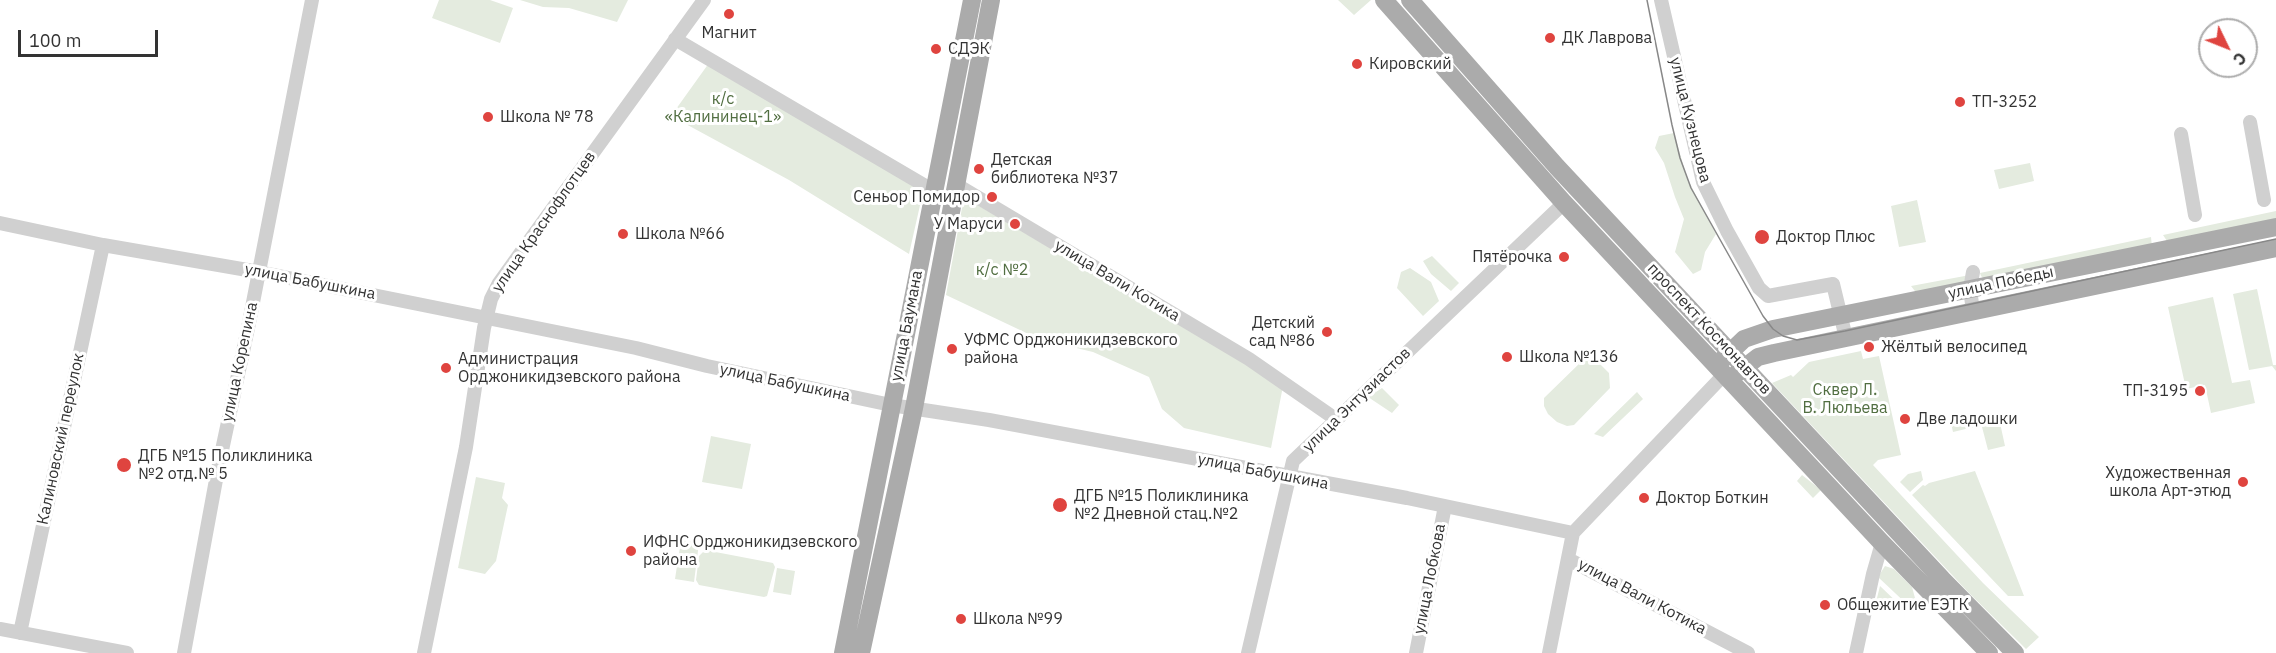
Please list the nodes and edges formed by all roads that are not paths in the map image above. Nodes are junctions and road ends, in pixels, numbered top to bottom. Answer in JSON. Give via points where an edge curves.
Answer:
{"nodes":[{"id":1,"x":312,"y":0,"type":"edge"},
{"id":2,"x":704,"y":0,"type":"edge"},
{"id":3,"x":972,"y":0,"type":"edge"},
{"id":4,"x":991,"y":0,"type":"edge"},
{"id":5,"x":1384,"y":0,"type":"edge"},
{"id":6,"x":1410,"y":0,"type":"edge"},
{"id":7,"x":1661,"y":0,"type":"edge"},
{"id":8,"x":675,"y":39,"type":"junction"},
{"id":9,"x":2250,"y":122,"type":"dead end"},
{"id":10,"x":2181,"y":134,"type":"dead end"},
{"id":11,"x":954,"y":185,"type":"junction"},
{"id":12,"x":934,"y":191,"type":"junction"},
{"id":13,"x":2264,"y":200,"type":"dead end"},
{"id":14,"x":1564,"y":203,"type":"junction"},
{"id":15,"x":2195,"y":214,"type":"dead end"},
{"id":16,"x":0,"y":223,"type":"edge"},
{"id":17,"x":2276,"y":227,"type":"edge"},
{"id":18,"x":103,"y":245,"type":"junction"},
{"id":19,"x":2276,"y":248,"type":"edge"},
{"id":20,"x":259,"y":272,"type":"junction"},
{"id":21,"x":1971,"y":280,"type":"junction"},
{"id":22,"x":1973,"y":311,"type":"junction"},
{"id":23,"x":1841,"y":316,"type":"junction"},
{"id":24,"x":486,"y":319,"type":"junction"},
{"id":25,"x":1846,"y":338,"type":"junction"},
{"id":26,"x":1730,"y":351,"type":"junction"},
{"id":27,"x":1745,"y":367,"type":"junction"},
{"id":28,"x":1722,"y":376,"type":"junction"},
{"id":29,"x":891,"y":405,"type":"junction"},
{"id":30,"x":914,"y":408,"type":"junction"},
{"id":31,"x":1337,"y":420,"type":"junction"},
{"id":32,"x":1288,"y":477,"type":"junction"},
{"id":33,"x":1444,"y":506,"type":"junction"},
{"id":34,"x":1573,"y":533,"type":"junction"},
{"id":35,"x":1882,"y":543,"type":"junction"},
{"id":36,"x":1568,"y":558,"type":"junction"},
{"id":37,"x":0,"y":629,"type":"edge"},
{"id":38,"x":20,"y":633,"type":"junction"},
{"id":39,"x":127,"y":653,"type":"edge"},
{"id":40,"x":184,"y":653,"type":"edge"},
{"id":41,"x":424,"y":653,"type":"edge"},
{"id":42,"x":843,"y":653,"type":"edge"},
{"id":43,"x":861,"y":653,"type":"edge"},
{"id":44,"x":1248,"y":653,"type":"edge"},
{"id":45,"x":1416,"y":653,"type":"edge"},
{"id":46,"x":1549,"y":653,"type":"edge"},
{"id":47,"x":1748,"y":653,"type":"edge"},
{"id":48,"x":1856,"y":653,"type":"edge"},
{"id":49,"x":1989,"y":653,"type":"edge"},
{"id":50,"x":2016,"y":653,"type":"edge"}],
"edges":[{"from":1,"to":20,"type":"street","name":"улица Корепина"},
{"from":2,"to":8,"type":"street","name":"улица Краснофлотцев"},
{"from":3,"to":12,"type":"main road","name":"улица Баумана"},
{"from":4,"to":11,"type":"main road","name":"улица Баумана"},
{"from":5,"to":14,"type":"main road","name":"проспект Космонавтов"},
{"from":6,"to":26,"type":"main road","name":"проспект Космонавтов","via":[[1557,168]]},
{"from":7,"to":23,"type":"street","name":"улица Кузнецова","via":[[1703,182],[1759,288],[1768,296],[1833,284]]},
{"from":8,"to":12,"type":"street"},
{"from":8,"to":24,"type":"street","name":"улица Краснофлотцев","via":[[499,283]]},
{"from":9,"to":13,"type":"street"},
{"from":10,"to":15,"type":"street"},
{"from":11,"to":30,"type":"main road","name":"улица Баумана"},
{"from":11,"to":31,"type":"street","name":"улица Вали Котика","via":[[1249,359]]},
{"from":12,"to":29,"type":"main road","name":"улица Баумана"},
{"from":14,"to":28,"type":"main road","name":"проспект Космонавтов"},
{"from":14,"to":31,"type":"street","name":"улица Энтузиастов"},
{"from":16,"to":18,"type":"street","name":"улица Бабушкина"},
{"from":17,"to":21,"type":"main road","name":"улица Победы"},
{"from":18,"to":20,"type":"street","name":"улица Бабушкина"},
{"from":18,"to":38,"type":"street","name":"Калиновский переулок"},
{"from":19,"to":22,"type":"main road","name":"улица Победы"},
{"from":20,"to":24,"type":"street","name":"улица Бабушкина"},
{"from":20,"to":40,"type":"street","name":"улица Корепина"},
{"from":21,"to":22,"type":"street"},
{"from":21,"to":23,"type":"main road","name":"улица Победы"},
{"from":22,"to":25,"type":"main road","name":"улица Победы"},
{"from":23,"to":25,"type":"street"},
{"from":23,"to":26,"type":"main road","name":"улица Победы","via":[[1761,333],[1744,339]]},
{"from":24,"to":29,"type":"street","name":"улица Бабушкина"},
{"from":24,"to":41,"type":"street","name":"улица Краснофлотцев","via":[[466,447]]},
{"from":25,"to":27,"type":"main road","name":"улица Победы","via":[[1758,357]]},
{"from":26,"to":27,"type":"main road","name":"проспект Космонавтов"},
{"from":26,"to":28,"type":"main road","name":"улица Победы"},
{"from":27,"to":28,"type":"main road","name":"улица Победы"},
{"from":27,"to":50,"type":"main road","name":"проспект Космонавтов"},
{"from":28,"to":34,"type":"street"},
{"from":28,"to":35,"type":"main road","name":"проспект Космонавтов"},
{"from":29,"to":30,"type":"street","name":"улица Бабушкина"},
{"from":29,"to":42,"type":"main road","name":"улица Баумана"},
{"from":30,"to":32,"type":"street","name":"улица Бабушкина"},
{"from":30,"to":43,"type":"main road","name":"улица Баумана"},
{"from":31,"to":32,"type":"street","name":"улица Энтузиастов","via":[[1293,461]]},
{"from":32,"to":33,"type":"street","name":"улица Бабушкина"},
{"from":32,"to":44,"type":"street","name":"улица Энтузиастов"},
{"from":33,"to":34,"type":"street","name":"улица Бабушкина"},
{"from":33,"to":45,"type":"street","name":"улица Лобкова"},
{"from":34,"to":36,"type":"street"},
{"from":35,"to":48,"type":"street"},
{"from":35,"to":49,"type":"main road","name":"проспект Космонавтов"},
{"from":36,"to":46,"type":"street"},
{"from":36,"to":47,"type":"street","name":"улица Вали Котика"},
{"from":37,"to":38,"type":"street"},
{"from":38,"to":39,"type":"street"}]}
